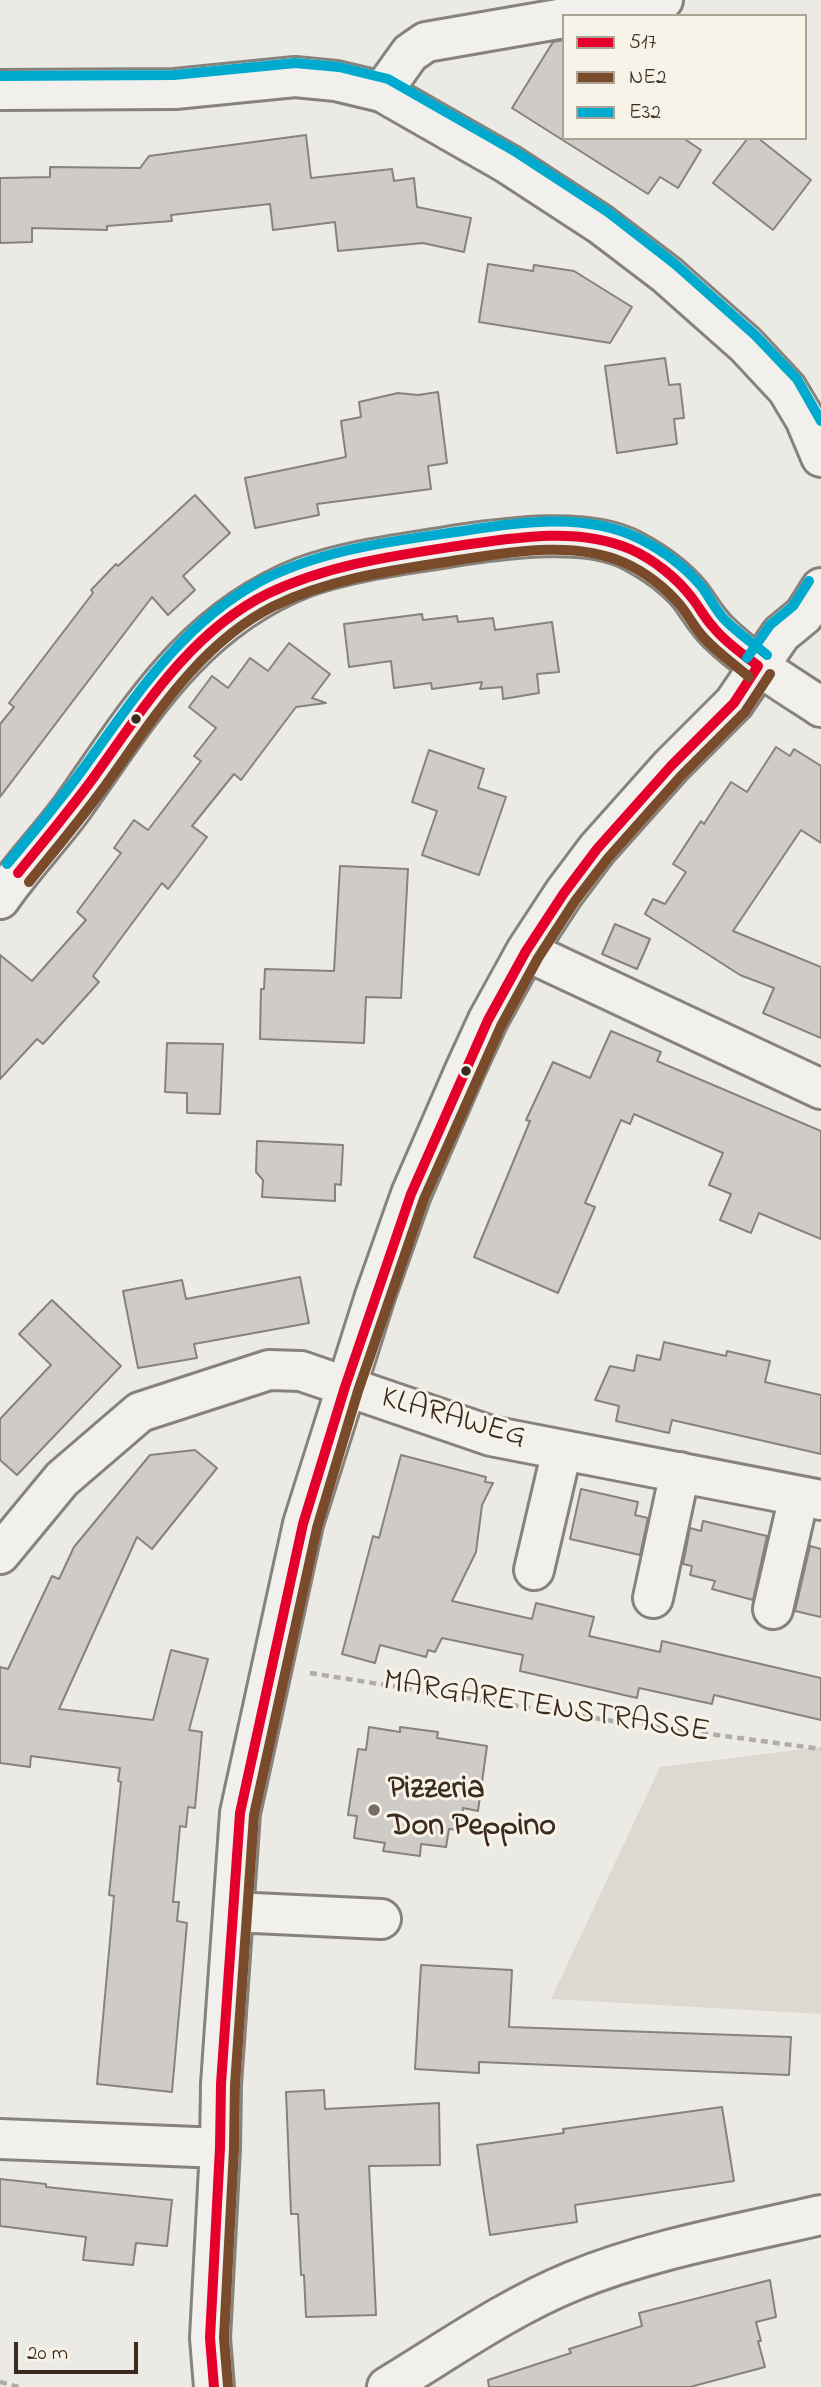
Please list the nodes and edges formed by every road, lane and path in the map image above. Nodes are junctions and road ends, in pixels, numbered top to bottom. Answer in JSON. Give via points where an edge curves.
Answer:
{"nodes":[{"id":1,"x":650,"y":2,"type":"edge"},
{"id":2,"x":585,"y":14,"type":"edge"},
{"id":3,"x":562,"y":18,"type":"edge"},
{"id":4,"x":0,"y":90,"type":"edge"},
{"id":5,"x":382,"y":92,"type":"junction"},
{"id":6,"x":821,"y":457,"type":"edge"},
{"id":7,"x":821,"y":588,"type":"edge"},
{"id":8,"x":758,"y":666,"type":"junction"},
{"id":9,"x":821,"y":707,"type":"edge"},
{"id":10,"x":6,"y":879,"type":"edge"},
{"id":11,"x":526,"y":951,"type":"junction"},
{"id":12,"x":821,"y":1089,"type":"edge"},
{"id":13,"x":345,"y":1387,"type":"junction"},
{"id":14,"x":562,"y":1450,"type":"junction"},
{"id":15,"x":680,"y":1472,"type":"junction"},
{"id":16,"x":810,"y":1498,"type":"edge"},
{"id":17,"x":0,"y":1554,"type":"edge"},
{"id":18,"x":534,"y":1570,"type":"dead end"},
{"id":19,"x":653,"y":1598,"type":"dead end"},
{"id":20,"x":773,"y":1609,"type":"dead end"},
{"id":21,"x":272,"y":1667,"type":"junction"},
{"id":22,"x":821,"y":1749,"type":"edge"},
{"id":23,"x":233,"y":1912,"type":"junction"},
{"id":24,"x":381,"y":1919,"type":"dead end"},
{"id":25,"x":0,"y":2139,"type":"edge"},
{"id":26,"x":220,"y":2148,"type":"junction"},
{"id":27,"x":821,"y":2215,"type":"edge"},
{"id":28,"x":0,"y":2382,"type":"edge"},
{"id":29,"x":19,"y":2387,"type":"edge"},
{"id":30,"x":214,"y":2387,"type":"edge"},
{"id":31,"x":387,"y":2387,"type":"edge"}],
"edges":[{"from":1,"to":2,"type":"street"},
{"from":3,"to":5,"type":"street","via":[[426,42],[410,52]]},
{"from":4,"to":5,"type":"street","via":[[174,89],[295,77]]},
{"from":5,"to":6,"type":"street","via":[[509,164],[667,275],[746,345],[787,389]]},
{"from":7,"to":8,"type":"street","via":[[804,615],[781,634]]},
{"from":8,"to":9,"type":"street"},
{"from":8,"to":10,"type":"street","via":[[717,631],[687,592],[656,565],[606,542],[569,537],[486,541],[358,562],[304,577],[241,610],[191,650],[160,684],[69,811]]},
{"from":8,"to":11,"type":"street","via":[[734,703],[597,849]]},
{"from":11,"to":12,"type":"street"},
{"from":11,"to":13,"type":"street","via":[[488,1020],[411,1194]]},
{"from":13,"to":14,"type":"street","name":"KLARAWEG","via":[[491,1436]]},
{"from":13,"to":17,"type":"street","name":"KLARAWEG","via":[[300,1371],[269,1370],[140,1412],[62,1479]]},
{"from":13,"to":21,"type":"street","via":[[303,1524]]},
{"from":14,"to":15,"type":"street","name":"KLARAWEG"},
{"from":14,"to":18,"type":"street","name":"KLARAWEG"},
{"from":15,"to":16,"type":"street","name":"KLARAWEG"},
{"from":15,"to":19,"type":"street"},
{"from":16,"to":20,"type":"street","name":"KLARAWEG"},
{"from":21,"to":22,"type":"path","name":"MARGARETENSTRASSE"},
{"from":21,"to":23,"type":"street","via":[[240,1813]]},
{"from":23,"to":24,"type":"street"},
{"from":23,"to":26,"type":"street"},
{"from":25,"to":26,"type":"street"},
{"from":26,"to":30,"type":"street","via":[[210,2338]]},
{"from":27,"to":31,"type":"street","via":[[643,2258],[573,2281],[516,2309]]},
{"from":28,"to":29,"type":"path"}]}
